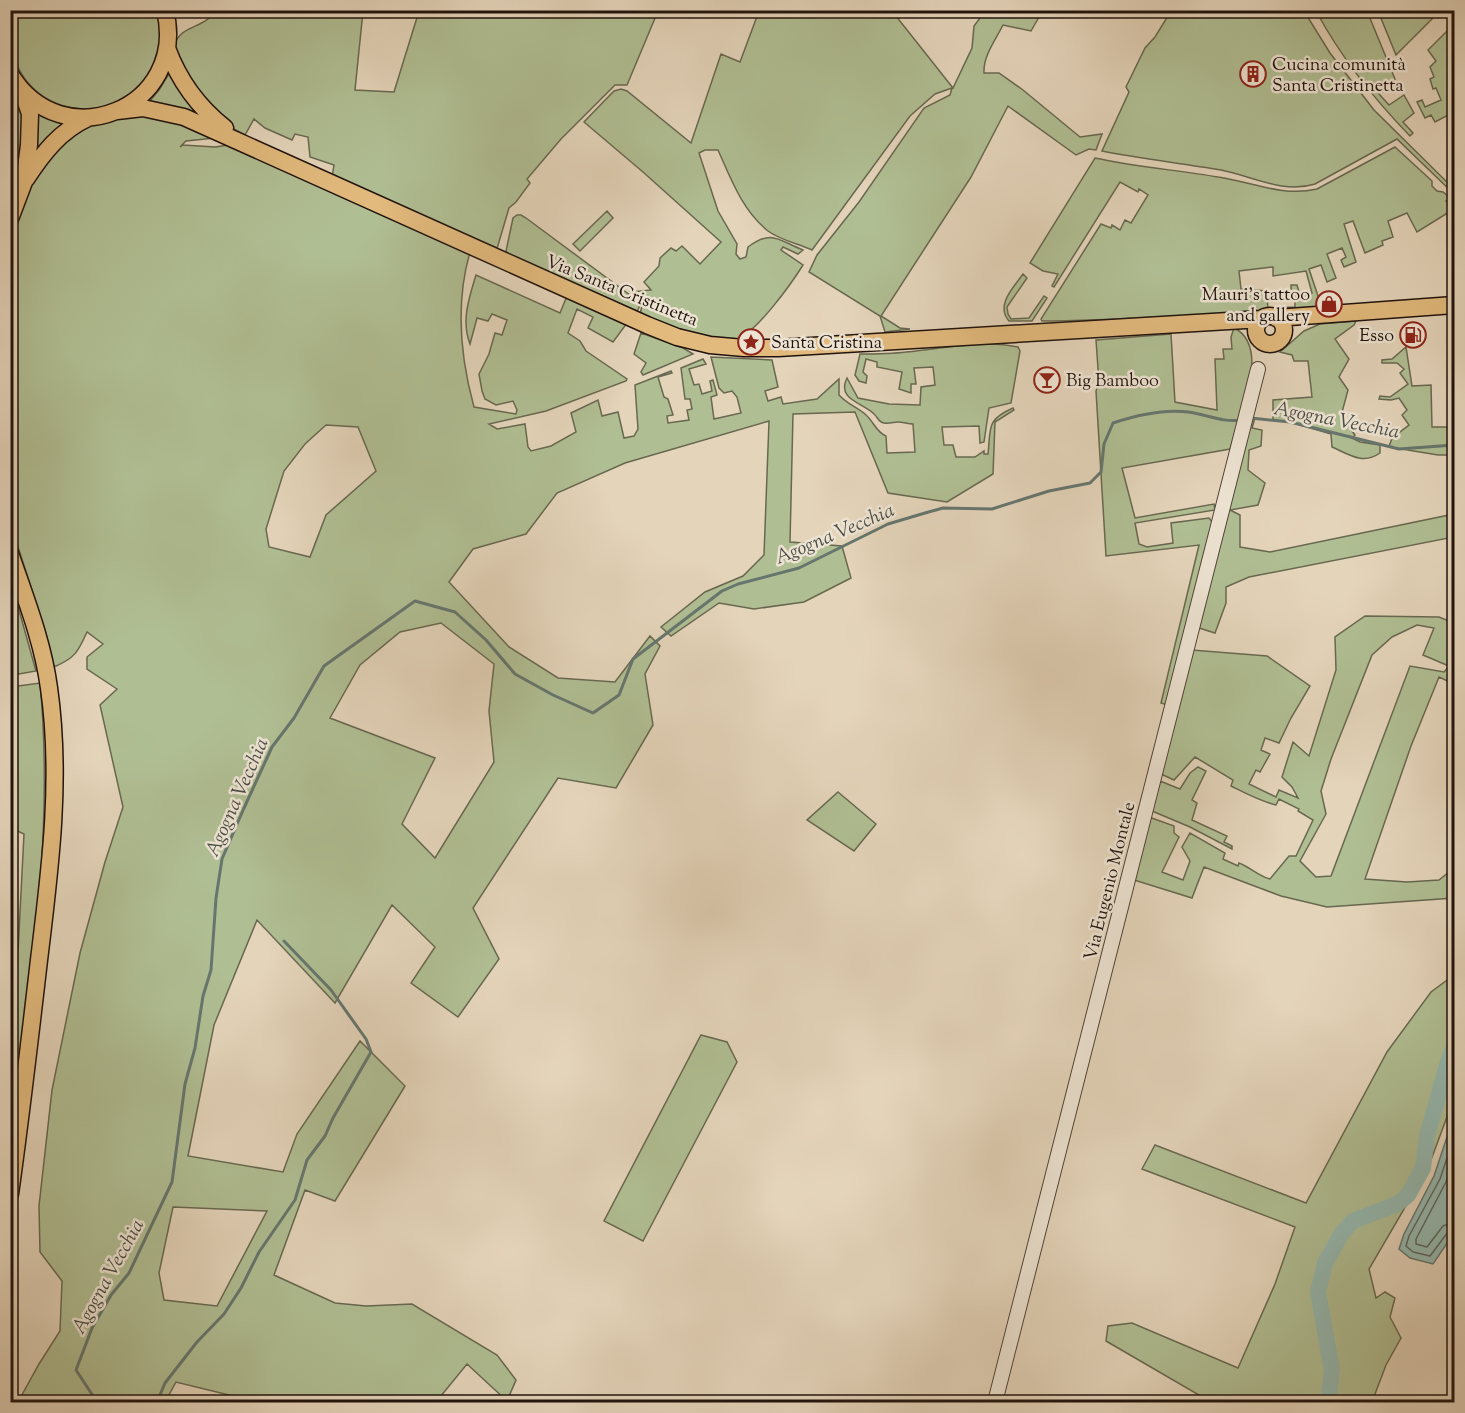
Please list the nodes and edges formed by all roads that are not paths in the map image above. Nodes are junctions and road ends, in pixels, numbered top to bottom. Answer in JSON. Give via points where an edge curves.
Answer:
{"nodes":[{"id":1,"x":165,"y":10,"type":"edge"},
{"id":2,"x":167,"y":48,"type":"junction"},
{"id":3,"x":10,"y":74,"type":"edge"},
{"id":4,"x":21,"y":89,"type":"junction"},
{"id":5,"x":117,"y":111,"type":"junction"},
{"id":6,"x":89,"y":118,"type":"junction"},
{"id":7,"x":244,"y":143,"type":"junction"},
{"id":8,"x":24,"y":182,"type":"junction"},
{"id":9,"x":10,"y":219,"type":"edge"},
{"id":10,"x":1455,"y":305,"type":"edge"},
{"id":11,"x":1329,"y":315,"type":"junction"},
{"id":12,"x":1265,"y":324,"type":"junction"},
{"id":13,"x":1282,"y":336,"type":"junction"},
{"id":14,"x":1258,"y":369,"type":"dead end"},
{"id":15,"x":10,"y":553,"type":"edge"},
{"id":16,"x":10,"y":1194,"type":"edge"},
{"id":17,"x":995,"y":1402,"type":"edge"}],
"edges":[{"from":1,"to":2,"type":"main road"},
{"from":2,"to":5,"type":"main road","via":[[153,82],[140,97]]},
{"from":2,"to":7,"type":"main road","name":"Via Santa Cristinetta","via":[[196,102]]},
{"from":3,"to":4,"type":"main road"},
{"from":4,"to":6,"type":"main road","via":[[53,112]]},
{"from":4,"to":8,"type":"main road","via":[[30,114]]},
{"from":5,"to":6,"type":"main road"},
{"from":5,"to":7,"type":"main road","name":"Via Santa Cristinetta","via":[[142,108],[184,117]]},
{"from":6,"to":8,"type":"main road","via":[[59,137]]},
{"from":7,"to":12,"type":"main road","name":"Via Santa Cristinetta","via":[[562,288],[677,337],[710,345],[855,345],[1228,321]]},
{"from":8,"to":9,"type":"main road"},
{"from":10,"to":11,"type":"main road","name":"Via Santa Cristinetta"},
{"from":11,"to":12,"type":"main road","name":"Via Santa Cristinetta"},
{"from":11,"to":13,"type":"main road","name":"Via Santa Cristinetta"},
{"from":12,"to":13,"type":"main road","via":[[1283,326]]},
{"from":12,"to":13,"type":"main road","name":"Via Santa Cristinetta","via":[[1260,339],[1275,342]]},
{"from":14,"to":17,"type":"street","name":"Via Eugenio Montale"},
{"from":15,"to":16,"type":"main road","via":[[49,687],[56,797]]}]}
